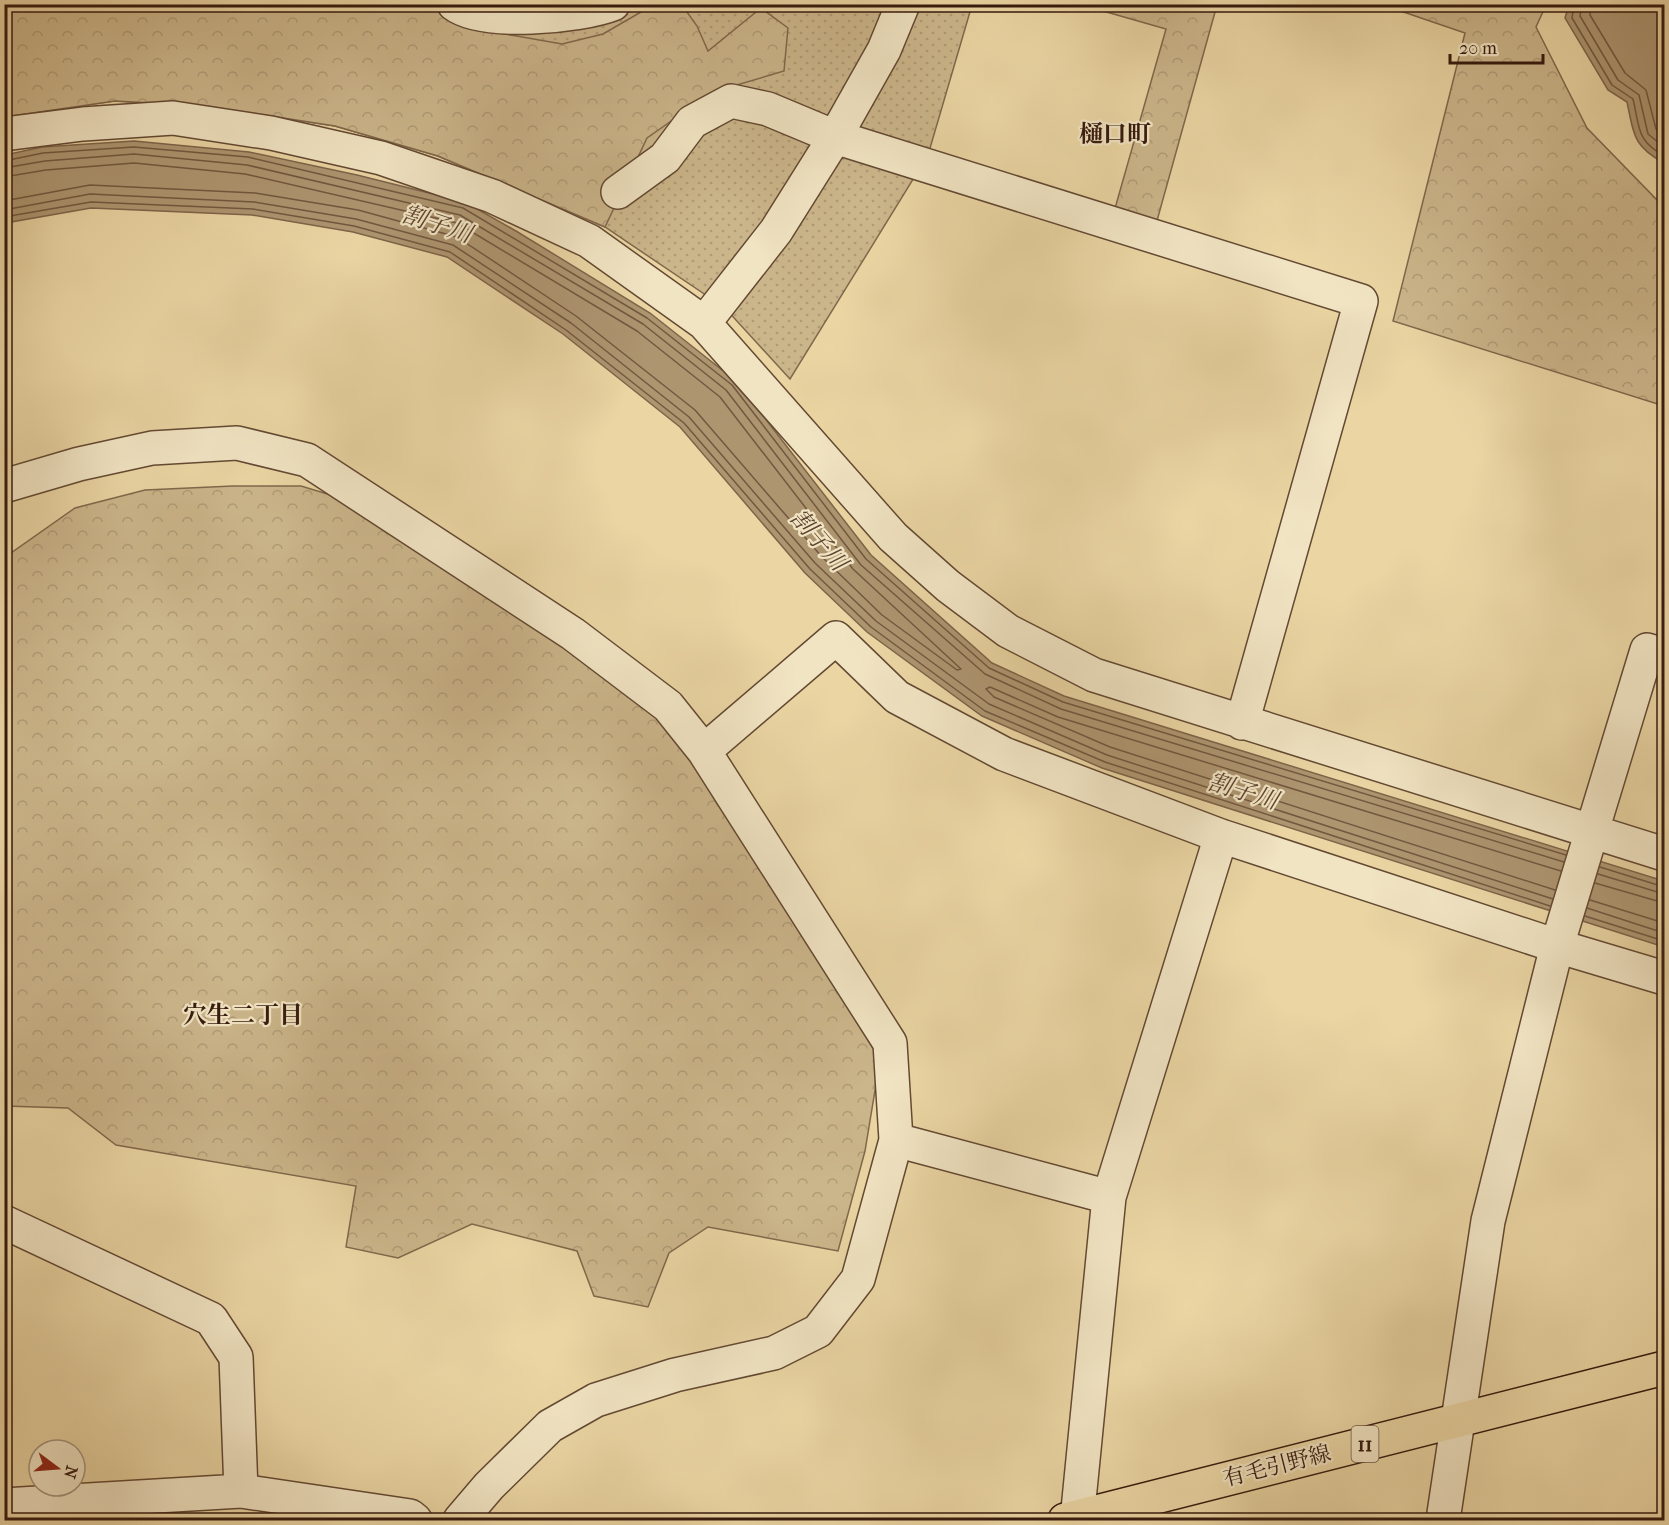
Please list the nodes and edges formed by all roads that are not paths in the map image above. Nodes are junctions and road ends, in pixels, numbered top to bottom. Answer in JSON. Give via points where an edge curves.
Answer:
{"nodes":[{"id":1,"x":454,"y":4,"type":"edge"},
{"id":2,"x":613,"y":4,"type":"edge"},
{"id":3,"x":903,"y":4,"type":"edge"},
{"id":4,"x":4,"y":134,"type":"edge"},
{"id":5,"x":835,"y":137,"type":"junction"},
{"id":6,"x":618,"y":192,"type":"dead end"},
{"id":7,"x":704,"y":323,"type":"junction"},
{"id":8,"x":4,"y":486,"type":"edge"},
{"id":9,"x":1665,"y":656,"type":"edge"},
{"id":10,"x":1242,"y":723,"type":"junction"},
{"id":11,"x":704,"y":751,"type":"junction"},
{"id":12,"x":1221,"y":836,"type":"junction"},
{"id":13,"x":1588,"y":842,"type":"junction"},
{"id":14,"x":1665,"y":854,"type":"edge"},
{"id":15,"x":1559,"y":941,"type":"junction"},
{"id":16,"x":1665,"y":978,"type":"edge"},
{"id":17,"x":896,"y":1140,"type":"junction"},
{"id":18,"x":1109,"y":1197,"type":"junction"},
{"id":19,"x":4,"y":1222,"type":"edge"},
{"id":20,"x":1665,"y":1368,"type":"edge"},
{"id":21,"x":1457,"y":1420,"type":"junction"},
{"id":22,"x":241,"y":1491,"type":"junction"},
{"id":23,"x":4,"y":1505,"type":"edge"},
{"id":24,"x":1073,"y":1519,"type":"edge"},
{"id":25,"x":415,"y":1521,"type":"edge"},
{"id":26,"x":460,"y":1521,"type":"edge"},
{"id":27,"x":1443,"y":1521,"type":"edge"}],
"edges":[{"from":1,"to":2,"type":"street","via":[[461,10],[494,18],[596,11]]},
{"from":3,"to":5,"type":"street","via":[[884,50]]},
{"from":4,"to":7,"type":"street","via":[[173,118],[271,133],[381,158],[492,196],[589,241]]},
{"from":5,"to":6,"type":"street","via":[[768,109],[731,101],[692,122],[666,158]]},
{"from":5,"to":7,"type":"street","via":[[776,231]]},
{"from":5,"to":10,"type":"street","via":[[1361,301]]},
{"from":7,"to":10,"type":"street","via":[[893,537],[948,586],[1008,631],[1095,675]]},
{"from":8,"to":11,"type":"street","via":[[152,448],[237,444],[307,460],[573,634],[668,706]]},
{"from":9,"to":13,"type":"street","via":[[1647,650]]},
{"from":10,"to":13,"type":"street"},
{"from":11,"to":12,"type":"street","via":[[836,638],[897,697],[1004,754]]},
{"from":11,"to":17,"type":"street","via":[[890,1043]]},
{"from":12,"to":15,"type":"street"},
{"from":12,"to":18,"type":"street"},
{"from":13,"to":14,"type":"street"},
{"from":13,"to":15,"type":"street"},
{"from":15,"to":16,"type":"street"},
{"from":15,"to":21,"type":"street","via":[[1488,1221]]},
{"from":17,"to":18,"type":"street"},
{"from":17,"to":26,"type":"street","via":[[858,1279],[818,1331],[774,1353],[675,1375],[596,1400],[550,1426],[489,1486]]},
{"from":18,"to":24,"type":"street"},
{"from":19,"to":22,"type":"street","via":[[211,1319],[236,1357]]},
{"from":20,"to":21,"type":"main road","name":"有毛引野線","number":"11"},
{"from":21,"to":24,"type":"main road","name":"有毛引野線","number":"11"},
{"from":21,"to":27,"type":"street"},
{"from":22,"to":23,"type":"street"},
{"from":22,"to":25,"type":"street","via":[[362,1507],[410,1516]]}]}
